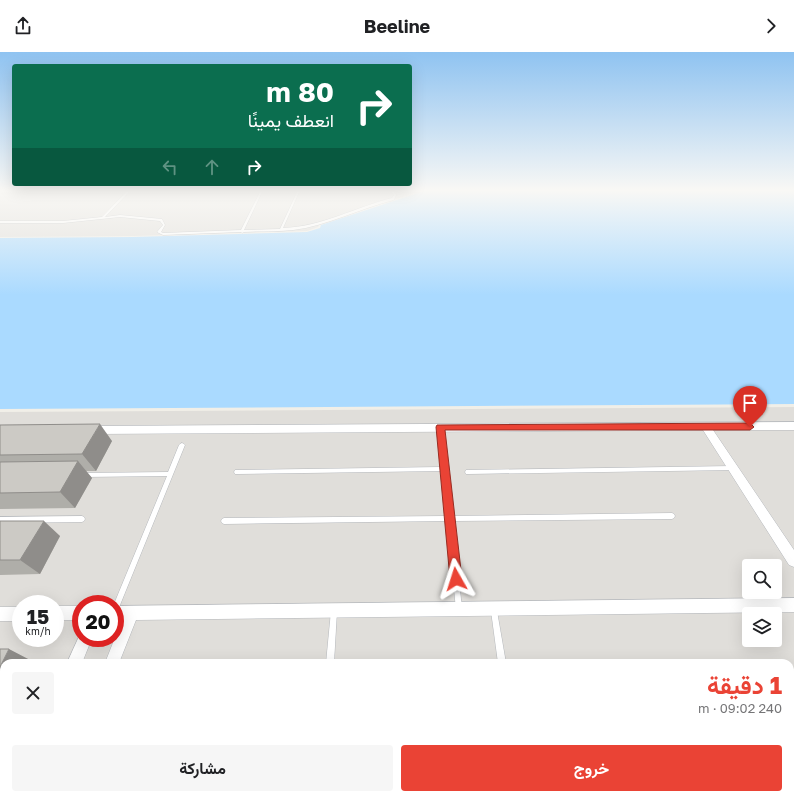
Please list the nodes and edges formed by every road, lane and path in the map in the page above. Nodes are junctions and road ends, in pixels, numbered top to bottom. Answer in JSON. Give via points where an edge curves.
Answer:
{"nodes":[{"id":1,"x":163,"y":225,"type":"edge"},
{"id":2,"x":245,"y":225,"type":"edge"},
{"id":3,"x":284,"y":225,"type":"edge"},
{"id":4,"x":311,"y":225,"type":"edge"},
{"id":5,"x":282,"y":230,"type":"junction"},
{"id":6,"x":242,"y":232,"type":"junction"},
{"id":7,"x":794,"y":426,"type":"edge"},
{"id":8,"x":440,"y":427,"type":"junction"},
{"id":9,"x":706,"y":427,"type":"junction"},
{"id":10,"x":85,"y":430,"type":"edge"},
{"id":11,"x":182,"y":445,"type":"dead end"},
{"id":12,"x":732,"y":468,"type":"junction"},
{"id":13,"x":445,"y":470,"type":"junction"},
{"id":14,"x":237,"y":472,"type":"dead end"},
{"id":15,"x":468,"y":472,"type":"dead end"},
{"id":16,"x":170,"y":474,"type":"junction"},
{"id":17,"x":77,"y":475,"type":"edge"},
{"id":18,"x":672,"y":516,"type":"dead end"},
{"id":19,"x":450,"y":518,"type":"junction"},
{"id":20,"x":82,"y":519,"type":"dead end"},
{"id":21,"x":0,"y":520,"type":"edge"},
{"id":22,"x":224,"y":522,"type":"dead end"},
{"id":23,"x":794,"y":561,"type":"edge"},
{"id":24,"x":121,"y":595,"type":"edge"},
{"id":25,"x":794,"y":606,"type":"edge"},
{"id":26,"x":494,"y":609,"type":"junction"},
{"id":27,"x":334,"y":610,"type":"junction"},
{"id":28,"x":459,"y":610,"type":"junction"},
{"id":29,"x":124,"y":612,"type":"edge"},
{"id":30,"x":132,"y":612,"type":"junction"},
{"id":31,"x":0,"y":614,"type":"edge"},
{"id":32,"x":12,"y":614,"type":"edge"},
{"id":33,"x":81,"y":647,"type":"edge"},
{"id":34,"x":76,"y":659,"type":"edge"},
{"id":35,"x":114,"y":659,"type":"edge"},
{"id":36,"x":330,"y":659,"type":"edge"},
{"id":37,"x":501,"y":659,"type":"edge"}],
"edges":[{"from":1,"to":6,"type":"lane","via":[[160,234]]},
{"from":2,"to":6,"type":"lane"},
{"from":3,"to":5,"type":"lane"},
{"from":4,"to":5,"type":"lane"},
{"from":5,"to":6,"type":"lane"},
{"from":7,"to":9,"type":"street"},
{"from":8,"to":9,"type":"street"},
{"from":8,"to":10,"type":"street"},
{"from":8,"to":13,"type":"lane"},
{"from":9,"to":12,"type":"street"},
{"from":11,"to":16,"type":"lane"},
{"from":12,"to":15,"type":"lane"},
{"from":12,"to":23,"type":"street"},
{"from":13,"to":14,"type":"lane"},
{"from":13,"to":19,"type":"lane"},
{"from":16,"to":17,"type":"lane"},
{"from":16,"to":24,"type":"lane"},
{"from":18,"to":19,"type":"lane"},
{"from":19,"to":22,"type":"lane"},
{"from":19,"to":28,"type":"lane"},
{"from":20,"to":21,"type":"lane"},
{"from":25,"to":26,"type":"street"},
{"from":26,"to":28,"type":"street"},
{"from":26,"to":37,"type":"lane"},
{"from":27,"to":28,"type":"street"},
{"from":27,"to":30,"type":"street"},
{"from":27,"to":36,"type":"lane"},
{"from":29,"to":30,"type":"street"},
{"from":30,"to":35,"type":"street"},
{"from":31,"to":32,"type":"street"},
{"from":33,"to":34,"type":"street"}]}
